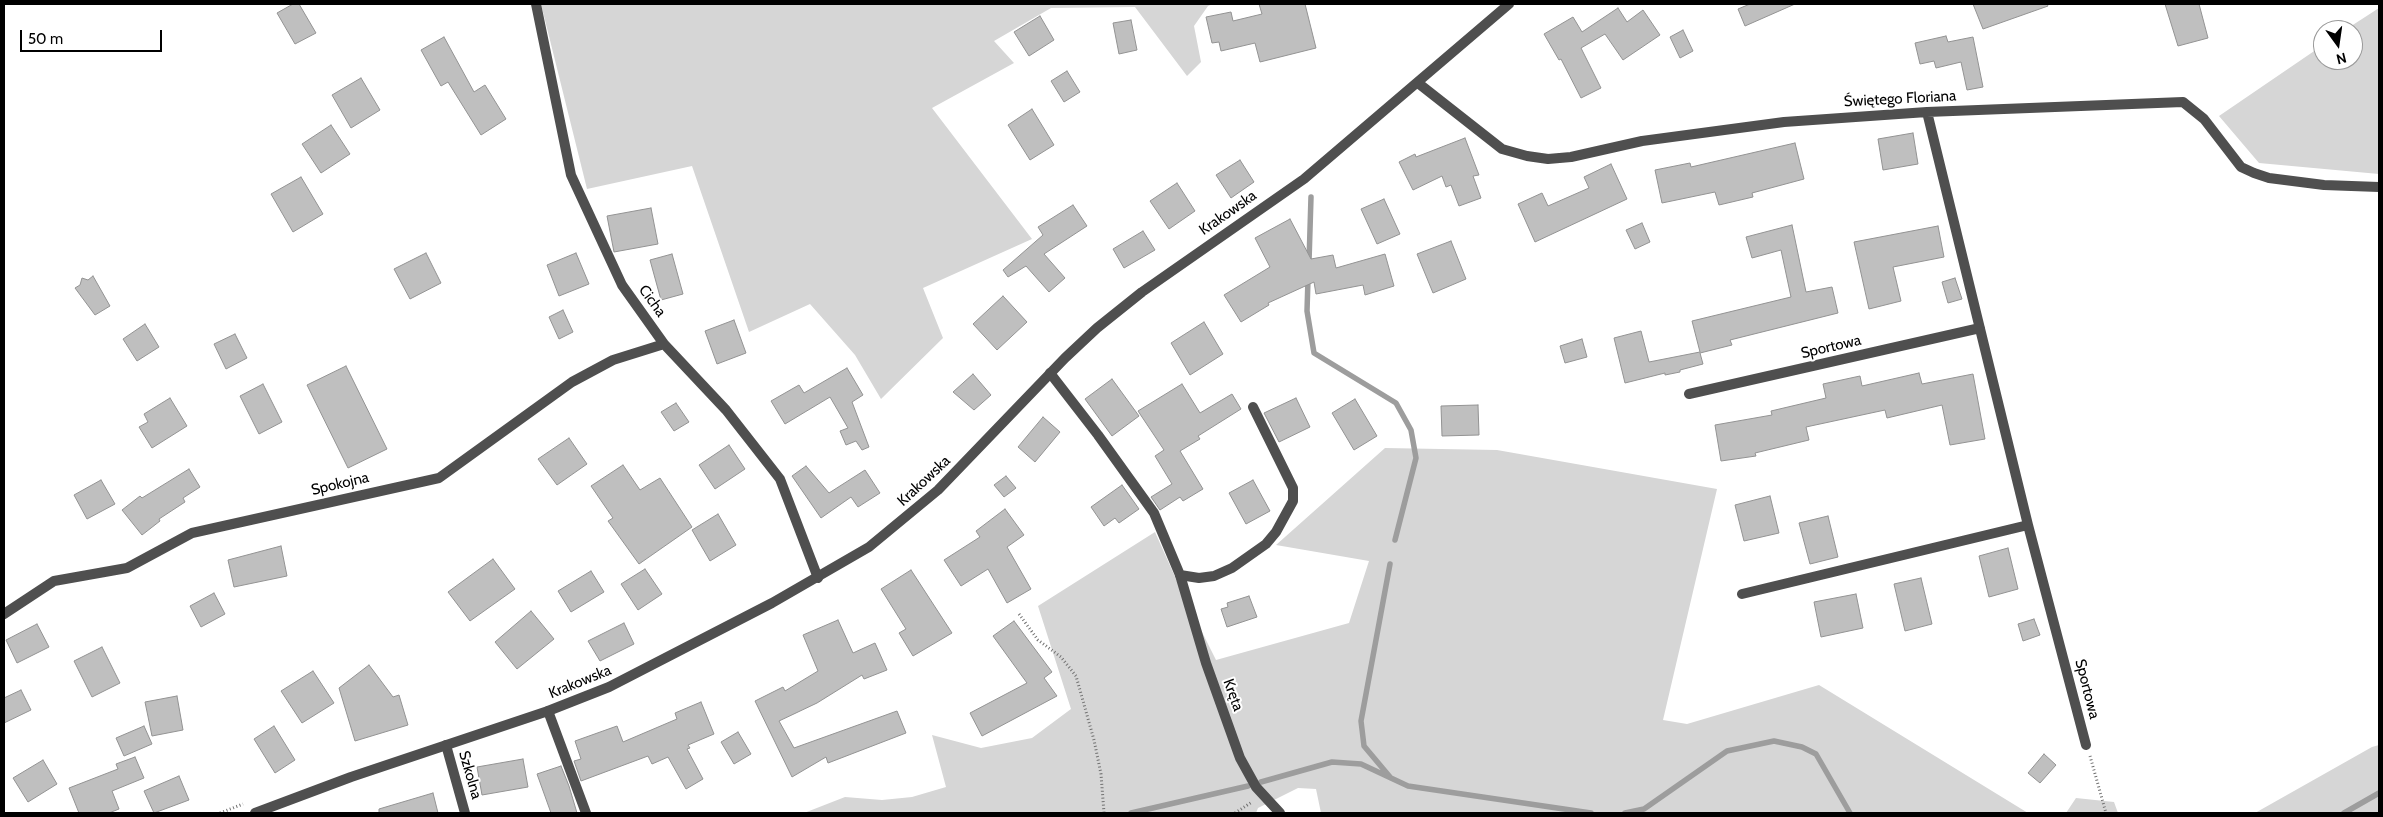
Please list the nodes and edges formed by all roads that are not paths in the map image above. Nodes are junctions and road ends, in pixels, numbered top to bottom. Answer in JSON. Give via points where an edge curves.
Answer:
{"nodes":[{"id":1,"x":536,"y":4,"type":"edge"},
{"id":2,"x":1509,"y":4,"type":"edge"},
{"id":3,"x":1418,"y":83,"type":"junction"},
{"id":4,"x":1927,"y":112,"type":"junction"},
{"id":5,"x":2379,"y":187,"type":"edge"},
{"id":6,"x":1980,"y":328,"type":"junction"},
{"id":7,"x":664,"y":344,"type":"junction"},
{"id":8,"x":1050,"y":373,"type":"junction"},
{"id":9,"x":1689,"y":394,"type":"dead end"},
{"id":10,"x":1253,"y":407,"type":"dead end"},
{"id":11,"x":2028,"y":525,"type":"junction"},
{"id":12,"x":1180,"y":575,"type":"junction"},
{"id":13,"x":818,"y":578,"type":"junction"},
{"id":14,"x":1742,"y":594,"type":"dead end"},
{"id":15,"x":4,"y":614,"type":"edge"},
{"id":16,"x":548,"y":711,"type":"junction"},
{"id":17,"x":446,"y":745,"type":"junction"},
{"id":18,"x":2086,"y":745,"type":"road end"},
{"id":19,"x":255,"y":813,"type":"edge"},
{"id":20,"x":465,"y":813,"type":"edge"},
{"id":21,"x":586,"y":813,"type":"edge"},
{"id":22,"x":1280,"y":813,"type":"edge"}],
"edges":[{"from":1,"to":7,"type":"street","name":"Cicha","via":[[571,175],[622,286]]},
{"from":2,"to":3,"type":"street","name":"Krakowska"},
{"from":3,"to":4,"type":"street","name":"Świętego Floriana","via":[[1502,149],[1548,159],[1717,130]]},
{"from":3,"to":8,"type":"street","name":"Krakowska","via":[[1304,179],[1142,292],[1097,328]]},
{"from":4,"to":5,"type":"street","name":"Świętego Floriana","via":[[2183,102],[2204,118],[2240,167],[2269,178]]},
{"from":4,"to":6,"type":"street","name":"Sportowa"},
{"from":6,"to":9,"type":"street","name":"Sportowa"},
{"from":6,"to":11,"type":"street","name":"Sportowa"},
{"from":7,"to":13,"type":"street","name":"Cicha","via":[[726,410],[780,479]]},
{"from":7,"to":15,"type":"street","name":"Spokojna","via":[[614,360],[572,382],[439,478],[192,533],[127,568],[54,581]]},
{"from":8,"to":12,"type":"street","name":"Kręta","via":[[1154,513]]},
{"from":8,"to":13,"type":"street","name":"Krakowska","via":[[914,512],[869,547]]},
{"from":10,"to":12,"type":"street","via":[[1293,488],[1293,501],[1266,544],[1232,568],[1214,576]]},
{"from":11,"to":14,"type":"street"},
{"from":11,"to":18,"type":"street","name":"Sportowa"},
{"from":12,"to":22,"type":"street","name":"Kręta","via":[[1206,663],[1240,758],[1256,787]]},
{"from":13,"to":16,"type":"street","name":"Krakowska","via":[[642,672]]},
{"from":16,"to":17,"type":"street","name":"Krakowska"},
{"from":16,"to":21,"type":"street"},
{"from":17,"to":19,"type":"street","name":"Krakowska"},
{"from":17,"to":20,"type":"street","name":"Szkolna"}]}
